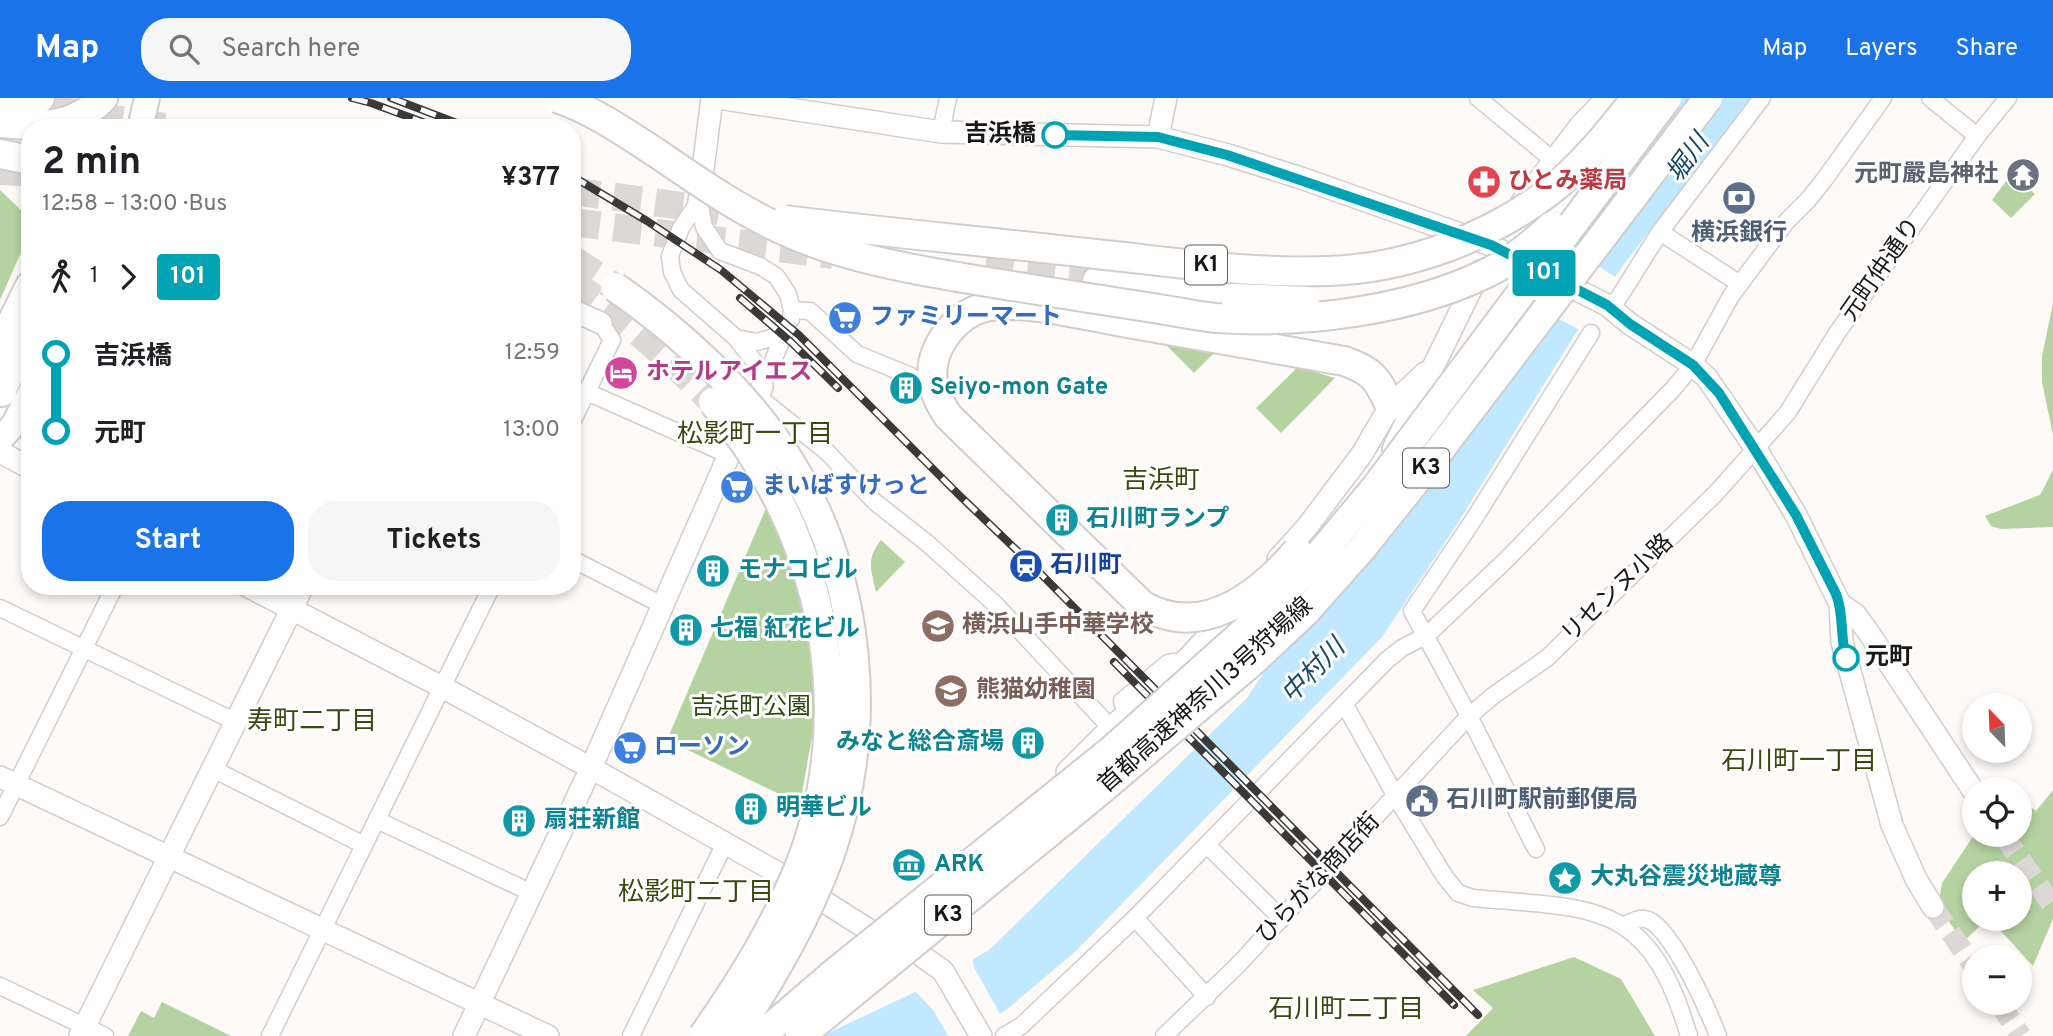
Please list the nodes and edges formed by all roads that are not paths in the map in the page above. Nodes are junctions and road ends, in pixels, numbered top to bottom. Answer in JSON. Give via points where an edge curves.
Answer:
{"nodes":[{"id":1,"x":40,"y":98,"type":"edge"},
{"id":2,"x":103,"y":98,"type":"edge"},
{"id":3,"x":146,"y":98,"type":"edge"},
{"id":4,"x":558,"y":98,"type":"edge"},
{"id":5,"x":712,"y":98,"type":"edge"},
{"id":6,"x":718,"y":98,"type":"edge"},
{"id":7,"x":948,"y":98,"type":"edge"},
{"id":8,"x":1166,"y":98,"type":"edge"},
{"id":9,"x":1478,"y":98,"type":"edge"},
{"id":10,"x":1607,"y":98,"type":"edge"},
{"id":11,"x":1636,"y":98,"type":"edge"},
{"id":12,"x":1667,"y":98,"type":"edge"},
{"id":13,"x":1675,"y":98,"type":"edge"},
{"id":14,"x":1708,"y":98,"type":"edge"},
{"id":15,"x":1762,"y":98,"type":"edge"},
{"id":16,"x":1883,"y":98,"type":"edge"},
{"id":17,"x":1930,"y":98,"type":"edge"},
{"id":18,"x":2008,"y":98,"type":"edge"},
{"id":19,"x":0,"y":111,"type":"edge"},
{"id":20,"x":74,"y":119,"type":"edge"},
{"id":21,"x":142,"y":119,"type":"edge"},
{"id":22,"x":0,"y":122,"type":"edge"},
{"id":23,"x":21,"y":123,"type":"edge"},
{"id":24,"x":942,"y":132,"type":"junction"},
{"id":25,"x":1977,"y":136,"type":"junction"},
{"id":26,"x":1158,"y":137,"type":"junction"},
{"id":27,"x":0,"y":154,"type":"edge"},
{"id":28,"x":21,"y":158,"type":"edge"},
{"id":29,"x":1554,"y":161,"type":"junction"},
{"id":30,"x":709,"y":216,"type":"junction"},
{"id":31,"x":1552,"y":226,"type":"junction"},
{"id":32,"x":1660,"y":232,"type":"junction"},
{"id":33,"x":675,"y":244,"type":"junction"},
{"id":34,"x":1491,"y":245,"type":"junction"},
{"id":35,"x":1097,"y":281,"type":"tunnel mouth"},
{"id":36,"x":1740,"y":285,"type":"junction"},
{"id":37,"x":615,"y":287,"type":"tunnel mouth"},
{"id":38,"x":1517,"y":297,"type":"junction"},
{"id":39,"x":1609,"y":307,"type":"junction"},
{"id":40,"x":581,"y":314,"type":"edge"},
{"id":41,"x":792,"y":314,"type":"junction"},
{"id":42,"x":21,"y":318,"type":"edge"},
{"id":43,"x":601,"y":323,"type":"joint"},
{"id":44,"x":1591,"y":333,"type":"dead end"},
{"id":45,"x":736,"y":338,"type":"junction"},
{"id":46,"x":10,"y":357,"type":"edge"},
{"id":47,"x":1433,"y":365,"type":"junction"},
{"id":48,"x":1693,"y":365,"type":"junction"},
{"id":49,"x":911,"y":376,"type":"dead end"},
{"id":50,"x":587,"y":392,"type":"junction"},
{"id":51,"x":760,"y":392,"type":"junction"},
{"id":52,"x":713,"y":402,"type":"tunnel mouth"},
{"id":53,"x":581,"y":404,"type":"edge"},
{"id":54,"x":1390,"y":406,"type":"junction"},
{"id":55,"x":21,"y":409,"type":"edge"},
{"id":56,"x":0,"y":440,"type":"edge"},
{"id":57,"x":1756,"y":449,"type":"junction"},
{"id":58,"x":0,"y":452,"type":"edge"},
{"id":59,"x":729,"y":454,"type":"junction"},
{"id":60,"x":21,"y":463,"type":"edge"},
{"id":61,"x":581,"y":564,"type":"edge"},
{"id":62,"x":110,"y":595,"type":"edge"},
{"id":63,"x":263,"y":595,"type":"edge"},
{"id":64,"x":299,"y":595,"type":"edge"},
{"id":65,"x":488,"y":595,"type":"edge"},
{"id":66,"x":1840,"y":604,"type":"junction"},
{"id":67,"x":664,"y":606,"type":"junction"},
{"id":68,"x":0,"y":608,"type":"edge"},
{"id":69,"x":291,"y":611,"type":"junction"},
{"id":70,"x":1427,"y":635,"type":"junction"},
{"id":71,"x":83,"y":649,"type":"junction"},
{"id":72,"x":443,"y":687,"type":"junction"},
{"id":73,"x":1345,"y":705,"type":"junction"},
{"id":74,"x":1469,"y":716,"type":"junction"},
{"id":75,"x":1118,"y":721,"type":"junction"},
{"id":76,"x":236,"y":722,"type":"junction"},
{"id":77,"x":591,"y":768,"type":"junction"},
{"id":78,"x":213,"y":769,"type":"junction"},
{"id":79,"x":1964,"y":777,"type":"edge"},
{"id":80,"x":8,"y":781,"type":"edge"},
{"id":81,"x":1397,"y":796,"type":"junction"},
{"id":82,"x":0,"y":817,"type":"edge"},
{"id":83,"x":377,"y":820,"type":"junction"},
{"id":84,"x":725,"y":843,"type":"junction"},
{"id":85,"x":365,"y":845,"type":"junction"},
{"id":86,"x":1207,"y":845,"type":"junction"},
{"id":87,"x":1536,"y":849,"type":"dead end"},
{"id":88,"x":169,"y":858,"type":"junction"},
{"id":89,"x":532,"y":893,"type":"junction"},
{"id":90,"x":1933,"y":907,"type":"tunnel mouth"},
{"id":91,"x":938,"y":910,"type":"junction"},
{"id":92,"x":1135,"y":918,"type":"junction"},
{"id":93,"x":1282,"y":919,"type":"junction"},
{"id":94,"x":1625,"y":925,"type":"junction"},
{"id":95,"x":322,"y":930,"type":"junction"},
{"id":96,"x":902,"y":942,"type":"junction"},
{"id":97,"x":0,"y":986,"type":"edge"},
{"id":98,"x":1207,"y":998,"type":"junction"},
{"id":99,"x":480,"y":1004,"type":"junction"},
{"id":100,"x":83,"y":1031,"type":"edge"},
{"id":101,"x":979,"y":1033,"type":"edge"},
{"id":102,"x":105,"y":1036,"type":"edge"},
{"id":103,"x":270,"y":1036,"type":"edge"},
{"id":104,"x":464,"y":1036,"type":"edge"},
{"id":105,"x":548,"y":1036,"type":"edge"},
{"id":106,"x":631,"y":1036,"type":"edge"},
{"id":107,"x":703,"y":1036,"type":"edge"},
{"id":108,"x":734,"y":1036,"type":"edge"},
{"id":109,"x":761,"y":1036,"type":"edge"},
{"id":110,"x":770,"y":1036,"type":"edge"},
{"id":111,"x":800,"y":1036,"type":"edge"},
{"id":112,"x":1004,"y":1036,"type":"edge"},
{"id":113,"x":1164,"y":1036,"type":"edge"},
{"id":114,"x":1689,"y":1036,"type":"edge"},
{"id":115,"x":1718,"y":1036,"type":"edge"}],
"edges":[{"from":1,"to":19,"type":"highway"},
{"from":2,"to":20,"type":"highway"},
{"from":3,"to":21,"type":"main road"},
{"from":4,"to":31,"type":"highway","bridge":true,"via":[[608,121],[770,224],[820,245],[993,283],[1213,318],[1307,317],[1374,308],[1438,292],[1487,273],[1518,255]]},
{"from":5,"to":30,"type":"street"},
{"from":6,"to":24,"type":"street"},
{"from":7,"to":24,"type":"street"},
{"from":8,"to":26,"type":"street"},
{"from":9,"to":29,"type":"street"},
{"from":10,"to":29,"type":"street"},
{"from":11,"to":30,"type":"highway","number":"K1","bridge":true,"via":[[1580,162],[1513,217],[1415,257],[1362,268],[1241,269]]},
{"from":12,"to":38,"type":"highway","name":"首都高速神奈川3号狩場線","number":"K3","bridge":true},
{"from":13,"to":31,"type":"highway","number":"K1","bridge":true,"via":[[1650,131]]},
{"from":14,"to":111,"type":"highway","name":"首都高速神奈川3号狩場線","number":"K3","bridge":true,"via":[[1418,478],[1306,611],[1096,794]]},
{"from":15,"to":32,"type":"street"},
{"from":16,"to":36,"type":"street"},
{"from":17,"to":25,"type":"street"},
{"from":18,"to":25,"type":"street","name":"元町仲通り"},
{"from":22,"to":23,"type":"highway"},
{"from":24,"to":26,"type":"street"},
{"from":25,"to":57,"type":"street","name":"元町仲通り","via":[[1837,333],[1788,412]]},
{"from":26,"to":34,"type":"street","via":[[1289,174]]},
{"from":27,"to":28,"type":"highway"},
{"from":29,"to":34,"type":"street"},
{"from":30,"to":33,"type":"street","via":[[681,228]]},
{"from":30,"to":33,"type":"street","via":[[703,233],[687,235]]},
{"from":30,"to":41,"type":"street","via":[[720,251],[776,276],[788,294]]},
{"from":31,"to":35,"type":"highway","number":"K1","bridge":true,"via":[[1483,266],[1433,285],[1376,296],[1330,301],[1236,298]]},
{"from":32,"to":36,"type":"street"},
{"from":32,"to":39,"type":"street"},
{"from":33,"to":45,"type":"street","via":[[670,257],[681,290]]},
{"from":34,"to":39,"type":"street","bridge":true},
{"from":34,"to":47,"type":"street"},
{"from":36,"to":48,"type":"street"},
{"from":37,"to":108,"type":"highway","bridge":true,"via":[[664,323],[729,386],[790,462],[831,549],[853,642],[858,703],[854,748],[831,853],[783,955]]},
{"from":38,"to":54,"type":"highway","bridge":true,"via":[[1287,562],[1241,603],[1191,617],[1168,616],[1142,605],[949,417],[937,402],[932,363],[940,342],[970,312],[988,306],[1014,306],[1344,361],[1365,368],[1376,378]]},
{"from":38,"to":109,"type":"highway","name":"首都高速神奈川3号狩場線","number":"K3","bridge":true,"via":[[1376,487],[1263,615],[1112,750]]},
{"from":39,"to":48,"type":"street"},
{"from":40,"to":43,"type":"street"},
{"from":41,"to":45,"type":"street","via":[[774,337],[757,342]]},
{"from":41,"to":49,"type":"street","via":[[810,312],[857,354]]},
{"from":41,"to":51,"type":"street"},
{"from":42,"to":46,"type":"highway"},
{"from":43,"to":50,"type":"street","via":[[612,340]]},
{"from":44,"to":70,"type":"street","via":[[1412,611]]},
{"from":45,"to":51,"type":"street","via":[[754,361]]},
{"from":47,"to":54,"type":"street"},
{"from":47,"to":91,"type":"street","via":[[1389,458],[1273,614],[987,902]]},
{"from":48,"to":57,"type":"street","via":[[1719,393]]},
{"from":48,"to":70,"type":"street","via":[[1506,560]]},
{"from":50,"to":53,"type":"street"},
{"from":50,"to":59,"type":"street"},
{"from":51,"to":59,"type":"street"},
{"from":51,"to":75,"type":"street"},
{"from":52,"to":107,"type":"highway","bridge":true,"via":[[755,457],[801,548],[817,598],[827,658],[829,722],[825,769],[797,874],[765,939]]},
{"from":54,"to":75,"type":"street","via":[[1362,454],[1307,527],[1188,658]]},
{"from":55,"to":56,"type":"main road"},
{"from":57,"to":66,"type":"street"},
{"from":57,"to":74,"type":"street","name":"リセンヌ小路","via":[[1547,658]]},
{"from":58,"to":60,"type":"street"},
{"from":59,"to":67,"type":"street"},
{"from":61,"to":67,"type":"street"},
{"from":62,"to":71,"type":"street"},
{"from":63,"to":69,"type":"street"},
{"from":64,"to":69,"type":"street"},
{"from":65,"to":72,"type":"street"},
{"from":66,"to":79,"type":"street","via":[[1869,633]]},
{"from":66,"to":90,"type":"street","via":[[1842,642],[1892,825]]},
{"from":67,"to":77,"type":"street"},
{"from":68,"to":71,"type":"street"},
{"from":69,"to":72,"type":"street"},
{"from":69,"to":76,"type":"street"},
{"from":70,"to":73,"type":"street","via":[[1387,660]]},
{"from":70,"to":74,"type":"street"},
{"from":71,"to":76,"type":"street"},
{"from":71,"to":80,"type":"street"},
{"from":72,"to":77,"type":"street"},
{"from":72,"to":83,"type":"street"},
{"from":73,"to":81,"type":"street"},
{"from":73,"to":86,"type":"street"},
{"from":74,"to":81,"type":"street","name":"ひらがな商店街"},
{"from":74,"to":87,"type":"street"},
{"from":75,"to":91,"type":"street","via":[[1054,786],[965,863]]},
{"from":76,"to":78,"type":"street"},
{"from":77,"to":84,"type":"street"},
{"from":77,"to":89,"type":"street"},
{"from":78,"to":85,"type":"street"},
{"from":78,"to":88,"type":"street"},
{"from":80,"to":82,"type":"street"},
{"from":80,"to":88,"type":"street"},
{"from":81,"to":93,"type":"street","name":"ひらがな商店街"},
{"from":81,"to":94,"type":"street","via":[[1458,893],[1579,908]]},
{"from":83,"to":85,"type":"street"},
{"from":83,"to":89,"type":"street"},
{"from":84,"to":96,"type":"street","via":[[872,932]]},
{"from":84,"to":106,"type":"street"},
{"from":85,"to":95,"type":"street"},
{"from":86,"to":92,"type":"street"},
{"from":86,"to":93,"type":"street"},
{"from":88,"to":95,"type":"street"},
{"from":88,"to":100,"type":"street"},
{"from":89,"to":99,"type":"street"},
{"from":91,"to":96,"type":"street"},
{"from":92,"to":98,"type":"street"},
{"from":92,"to":112,"type":"street","via":[[1021,1026]]},
{"from":93,"to":98,"type":"street","name":"ひらがな商店街"},
{"from":94,"to":114,"type":"street","via":[[1656,960]]},
{"from":94,"to":115,"type":"street","via":[[1645,919],[1660,928],[1692,977]]},
{"from":95,"to":99,"type":"street"},
{"from":95,"to":103,"type":"street"},
{"from":96,"to":101,"type":"street","via":[[943,971]]},
{"from":96,"to":110,"type":"street","via":[[797,1023]]},
{"from":97,"to":100,"type":"street"},
{"from":98,"to":113,"type":"street","name":"ひらがな商店街"},
{"from":99,"to":104,"type":"street"},
{"from":99,"to":105,"type":"street"},
{"from":100,"to":102,"type":"street"}]}
